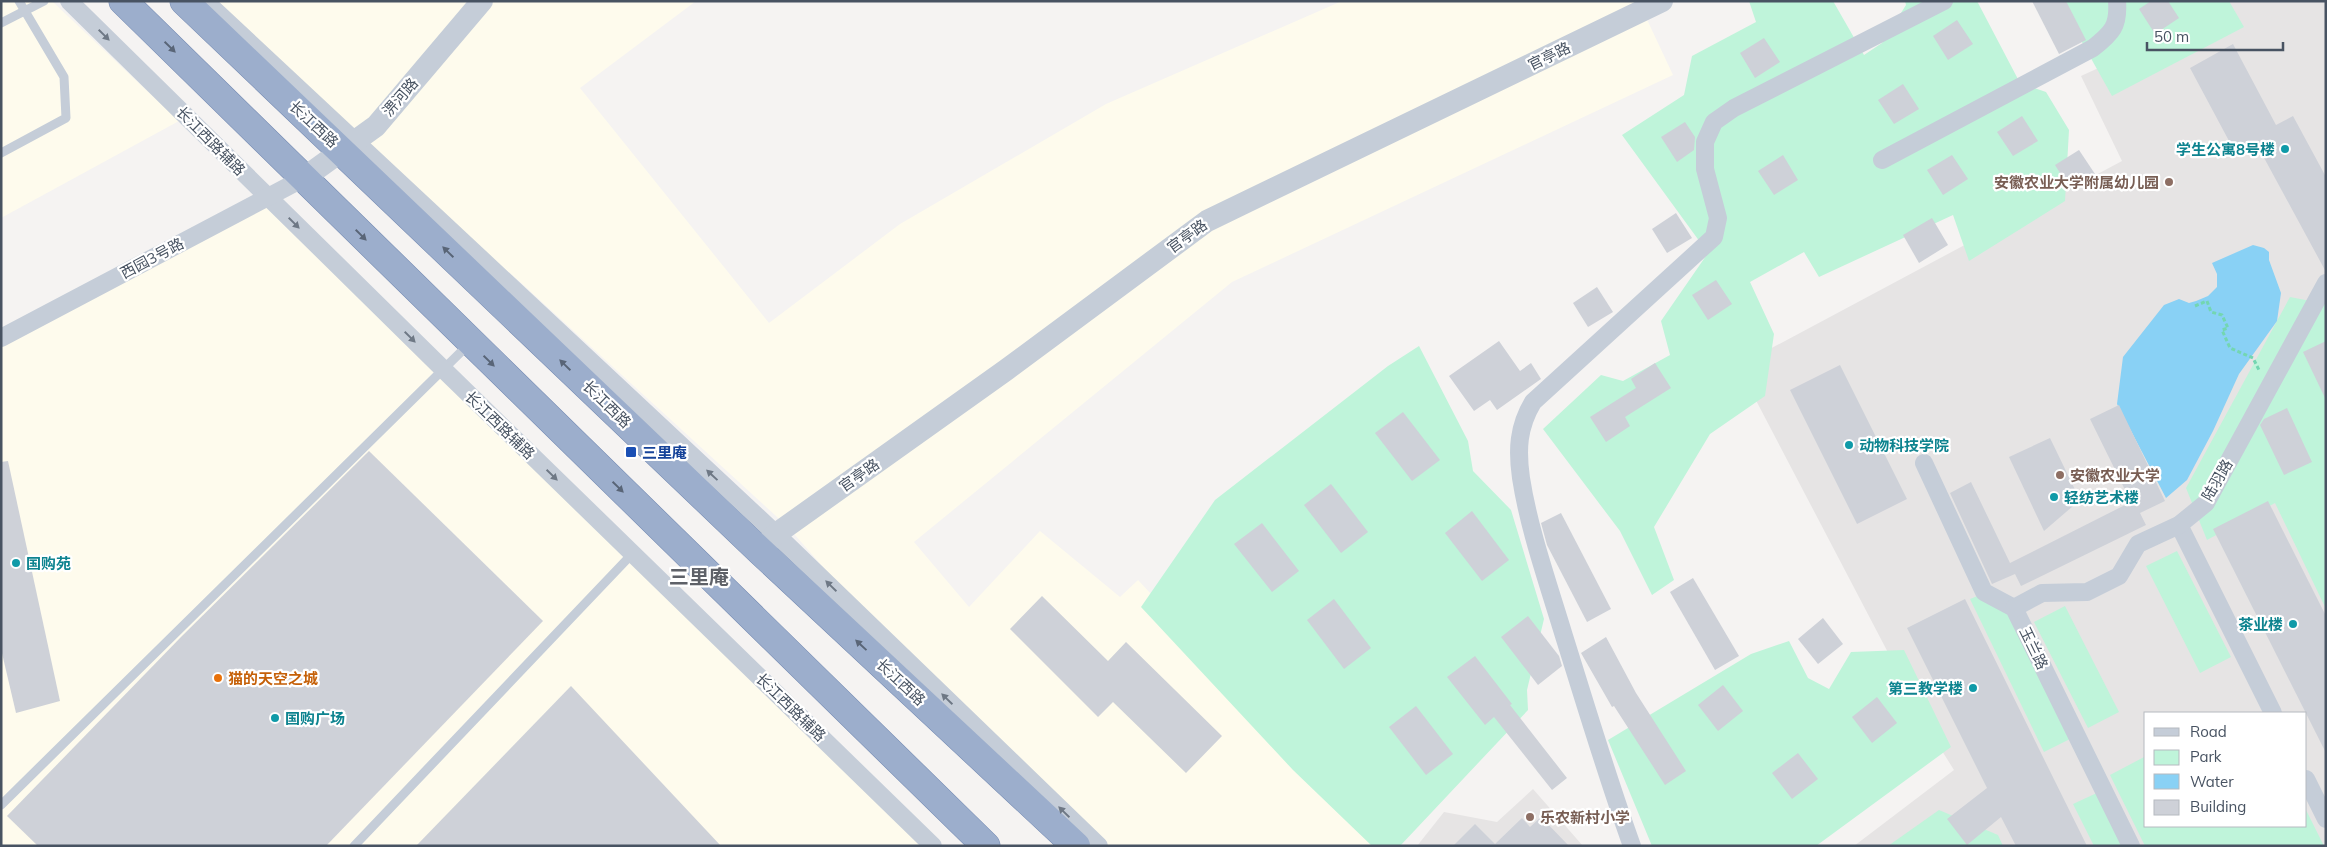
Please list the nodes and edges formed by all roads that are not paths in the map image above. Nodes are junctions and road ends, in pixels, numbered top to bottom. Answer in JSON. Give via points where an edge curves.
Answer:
{"nodes":[{"id":1,"x":19,"y":1,"type":"edge"},
{"id":2,"x":44,"y":1,"type":"edge"},
{"id":3,"x":69,"y":1,"type":"edge"},
{"id":4,"x":122,"y":1,"type":"edge"},
{"id":5,"x":184,"y":1,"type":"edge"},
{"id":6,"x":205,"y":1,"type":"edge"},
{"id":7,"x":482,"y":1,"type":"edge"},
{"id":8,"x":1662,"y":1,"type":"edge"},
{"id":9,"x":1944,"y":1,"type":"edge"},
{"id":10,"x":2116,"y":1,"type":"edge"},
{"id":11,"x":24,"y":12,"type":"junction"},
{"id":12,"x":1,"y":23,"type":"edge"},
{"id":13,"x":348,"y":146,"type":"junction"},
{"id":14,"x":1,"y":153,"type":"edge"},
{"id":15,"x":1882,"y":160,"type":"dead end"},
{"id":16,"x":304,"y":178,"type":"junction"},
{"id":17,"x":267,"y":197,"type":"junction"},
{"id":18,"x":2326,"y":283,"type":"edge"},
{"id":19,"x":1,"y":338,"type":"edge"},
{"id":20,"x":470,"y":343,"type":"junction"},
{"id":21,"x":443,"y":369,"type":"junction"},
{"id":22,"x":1924,"y":463,"type":"dead end"},
{"id":23,"x":2179,"y":525,"type":"junction"},
{"id":24,"x":768,"y":542,"type":"junction"},
{"id":25,"x":633,"y":553,"type":"junction"},
{"id":26,"x":2014,"y":608,"type":"junction"},
{"id":27,"x":2272,"y":712,"type":"edge"},
{"id":28,"x":2307,"y":781,"type":"edge"},
{"id":29,"x":1,"y":805,"type":"edge"},
{"id":30,"x":2326,"y":819,"type":"edge"},
{"id":31,"x":354,"y":846,"type":"edge"},
{"id":32,"x":934,"y":846,"type":"edge"},
{"id":33,"x":986,"y":846,"type":"edge"},
{"id":34,"x":1076,"y":846,"type":"edge"},
{"id":35,"x":1099,"y":846,"type":"edge"},
{"id":36,"x":1632,"y":846,"type":"edge"},
{"id":37,"x":2131,"y":846,"type":"edge"}],
"edges":[{"from":1,"to":11,"type":"lane"},
{"from":2,"to":11,"type":"lane"},
{"from":3,"to":17,"type":"street","name":"长江西路辅路","one_way":true},
{"from":4,"to":16,"type":"highway","one_way":true},
{"from":5,"to":13,"type":"highway","name":"长江西路"},
{"from":6,"to":13,"type":"street"},
{"from":7,"to":13,"type":"street","name":"淠河路","via":[[376,126]]},
{"from":8,"to":24,"type":"street","name":"官亭路","via":[[1207,221]]},
{"from":9,"to":36,"type":"street","via":[[1734,108],[1714,122],[1705,142],[1705,169],[1718,218],[1714,237],[1533,402],[1523,419],[1519,440],[1521,478],[1540,558]]},
{"from":10,"to":15,"type":"street","via":[[2118,16],[2111,34],[2093,48]]},
{"from":11,"to":12,"type":"lane"},
{"from":11,"to":14,"type":"lane","via":[[64,77],[66,118]]},
{"from":13,"to":16,"type":"street","name":"淠河路"},
{"from":24,"to":13,"type":"highway","name":"长江西路","one_way":true},
{"from":16,"to":17,"type":"street","name":"西园3号路"},
{"from":16,"to":20,"type":"highway","one_way":true},
{"from":17,"to":19,"type":"street","name":"西园3号路"},
{"from":17,"to":21,"type":"street","name":"长江西路辅路","one_way":true},
{"from":18,"to":23,"type":"street","name":"陆羽路","via":[[2206,503]]},
{"from":20,"to":21,"type":"lane"},
{"from":20,"to":33,"type":"highway","one_way":true},
{"from":21,"to":25,"type":"street","name":"长江西路辅路","one_way":true},
{"from":21,"to":29,"type":"lane"},
{"from":22,"to":26,"type":"street","name":"玉兰路","via":[[1984,592]]},
{"from":23,"to":26,"type":"street","name":"陆羽路","via":[[2138,544],[2119,576],[2087,592],[2042,593]]},
{"from":23,"to":27,"type":"street"},
{"from":34,"to":24,"type":"highway","name":"长江西路","one_way":true},
{"from":35,"to":24,"type":"street","one_way":true},
{"from":25,"to":31,"type":"lane"},
{"from":25,"to":32,"type":"street","name":"长江西路辅路"},
{"from":26,"to":37,"type":"street","name":"玉兰路"},
{"from":28,"to":30,"type":"street"}]}
